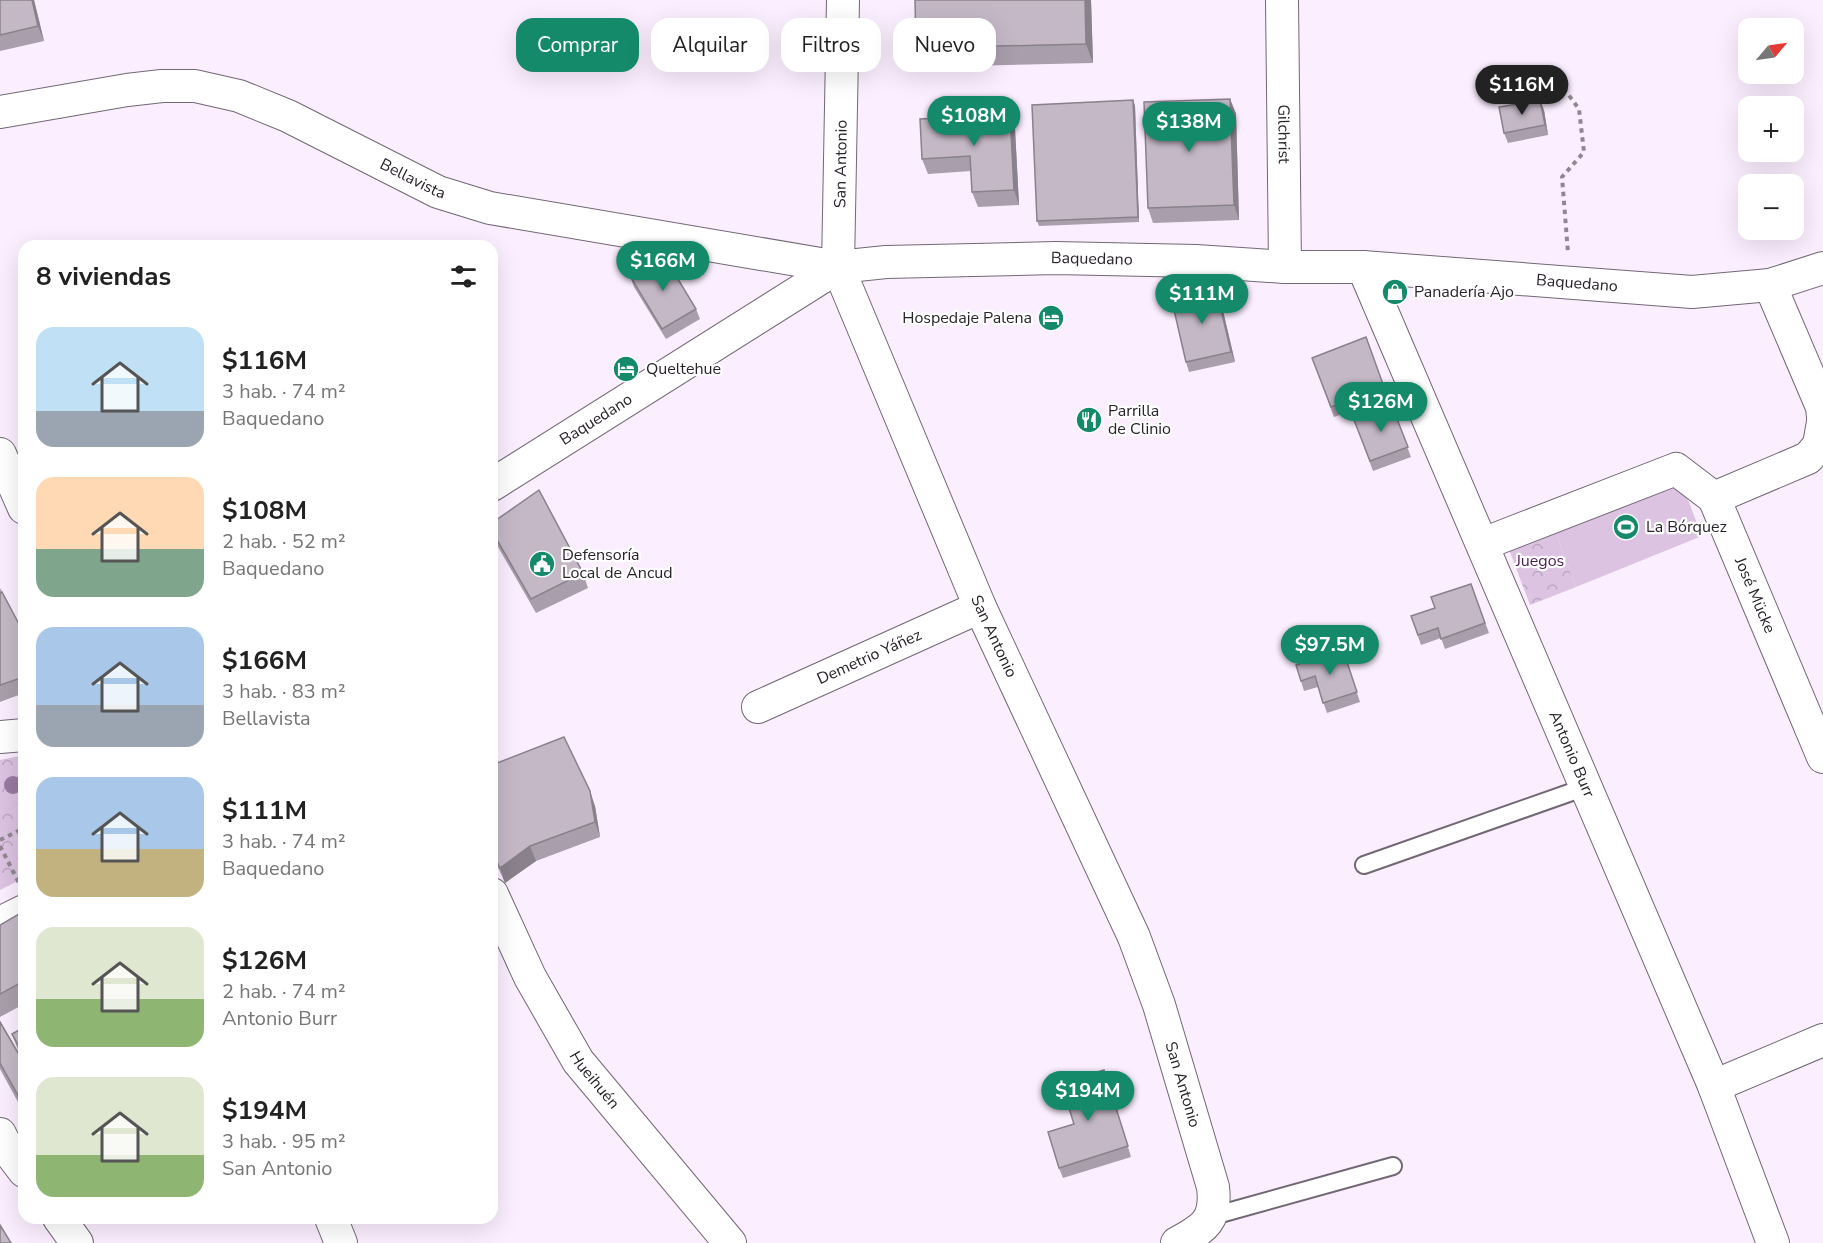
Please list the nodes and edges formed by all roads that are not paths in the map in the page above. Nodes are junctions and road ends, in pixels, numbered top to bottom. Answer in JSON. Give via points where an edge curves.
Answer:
{"nodes":[{"id":1,"x":843,"y":0,"type":"edge"},
{"id":2,"x":1282,"y":0,"type":"edge"},
{"id":3,"x":0,"y":112,"type":"edge"},
{"id":4,"x":838,"y":267,"type":"junction"},
{"id":5,"x":1285,"y":267,"type":"junction"},
{"id":6,"x":1363,"y":267,"type":"junction"},
{"id":7,"x":1823,"y":268,"type":"edge"},
{"id":8,"x":1770,"y":285,"type":"junction"},
{"id":9,"x":1823,"y":417,"type":"edge"},
{"id":10,"x":1823,"y":422,"type":"edge"},
{"id":11,"x":0,"y":454,"type":"edge"},
{"id":12,"x":498,"y":481,"type":"edge"},
{"id":13,"x":18,"y":494,"type":"edge"},
{"id":14,"x":1714,"y":498,"type":"junction"},
{"id":15,"x":1483,"y":544,"type":"junction"},
{"id":16,"x":980,"y":607,"type":"junction"},
{"id":17,"x":758,"y":707,"type":"dead end"},
{"id":18,"x":18,"y":736,"type":"edge"},
{"id":19,"x":0,"y":737,"type":"edge"},
{"id":20,"x":1823,"y":757,"type":"edge"},
{"id":21,"x":1586,"y":787,"type":"junction"},
{"id":22,"x":1364,"y":865,"type":"dead end"},
{"id":23,"x":18,"y":903,"type":"edge"},
{"id":24,"x":498,"y":907,"type":"edge"},
{"id":25,"x":0,"y":923,"type":"edge"},
{"id":26,"x":1823,"y":1040,"type":"edge"},
{"id":27,"x":1714,"y":1086,"type":"junction"},
{"id":28,"x":0,"y":1134,"type":"edge"},
{"id":29,"x":18,"y":1163,"type":"edge"},
{"id":30,"x":1393,"y":1166,"type":"dead end"},
{"id":31,"x":1213,"y":1216,"type":"junction"},
{"id":32,"x":63,"y":1224,"type":"edge"},
{"id":33,"x":333,"y":1224,"type":"edge"},
{"id":34,"x":77,"y":1243,"type":"edge"},
{"id":35,"x":341,"y":1243,"type":"edge"},
{"id":36,"x":730,"y":1243,"type":"edge"},
{"id":37,"x":1177,"y":1243,"type":"edge"},
{"id":38,"x":1773,"y":1243,"type":"edge"}],
"edges":[{"from":1,"to":4,"type":"street","name":"San Antonio"},
{"from":2,"to":5,"type":"street","name":"Gilchrist"},
{"from":3,"to":4,"type":"street","name":"Bellavista","via":[[127,90],[195,86],[239,96],[278,112],[438,192],[490,208]]},
{"from":4,"to":5,"type":"street","name":"Baquedano","via":[[886,262],[1056,258]]},
{"from":4,"to":12,"type":"street","name":"Baquedano"},
{"from":4,"to":16,"type":"street","name":"San Antonio"},
{"from":5,"to":6,"type":"street","name":"Baquedano"},
{"from":6,"to":8,"type":"street","name":"Baquedano","via":[[1692,292]]},
{"from":6,"to":15,"type":"street","name":"Antonio Burr"},
{"from":7,"to":8,"type":"street","name":"Baquedano"},
{"from":8,"to":9,"type":"street"},
{"from":10,"to":14,"type":"street","via":[[1819,445],[1808,458]]},
{"from":11,"to":13,"type":"street"},
{"from":14,"to":15,"type":"street","via":[[1676,469]]},
{"from":14,"to":20,"type":"street","name":"José Mücke"},
{"from":15,"to":21,"type":"street","name":"Antonio Burr"},
{"from":16,"to":17,"type":"street","name":"Demetrio Yáñez"},
{"from":16,"to":31,"type":"street","name":"San Antonio","via":[[1134,937],[1159,1005],[1213,1187]]},
{"from":18,"to":19,"type":"street"},
{"from":21,"to":22,"type":"lane"},
{"from":21,"to":27,"type":"street","name":"Antonio Burr"},
{"from":23,"to":25,"type":"street"},
{"from":24,"to":36,"type":"street","name":"Hueihuén","via":[[530,977],[578,1061]]},
{"from":26,"to":27,"type":"street"},
{"from":27,"to":38,"type":"street","name":"Antonio Burr"},
{"from":28,"to":29,"type":"street"},
{"from":30,"to":31,"type":"lane"},
{"from":31,"to":37,"type":"street"},
{"from":32,"to":34,"type":"street"},
{"from":33,"to":35,"type":"street"}]}
